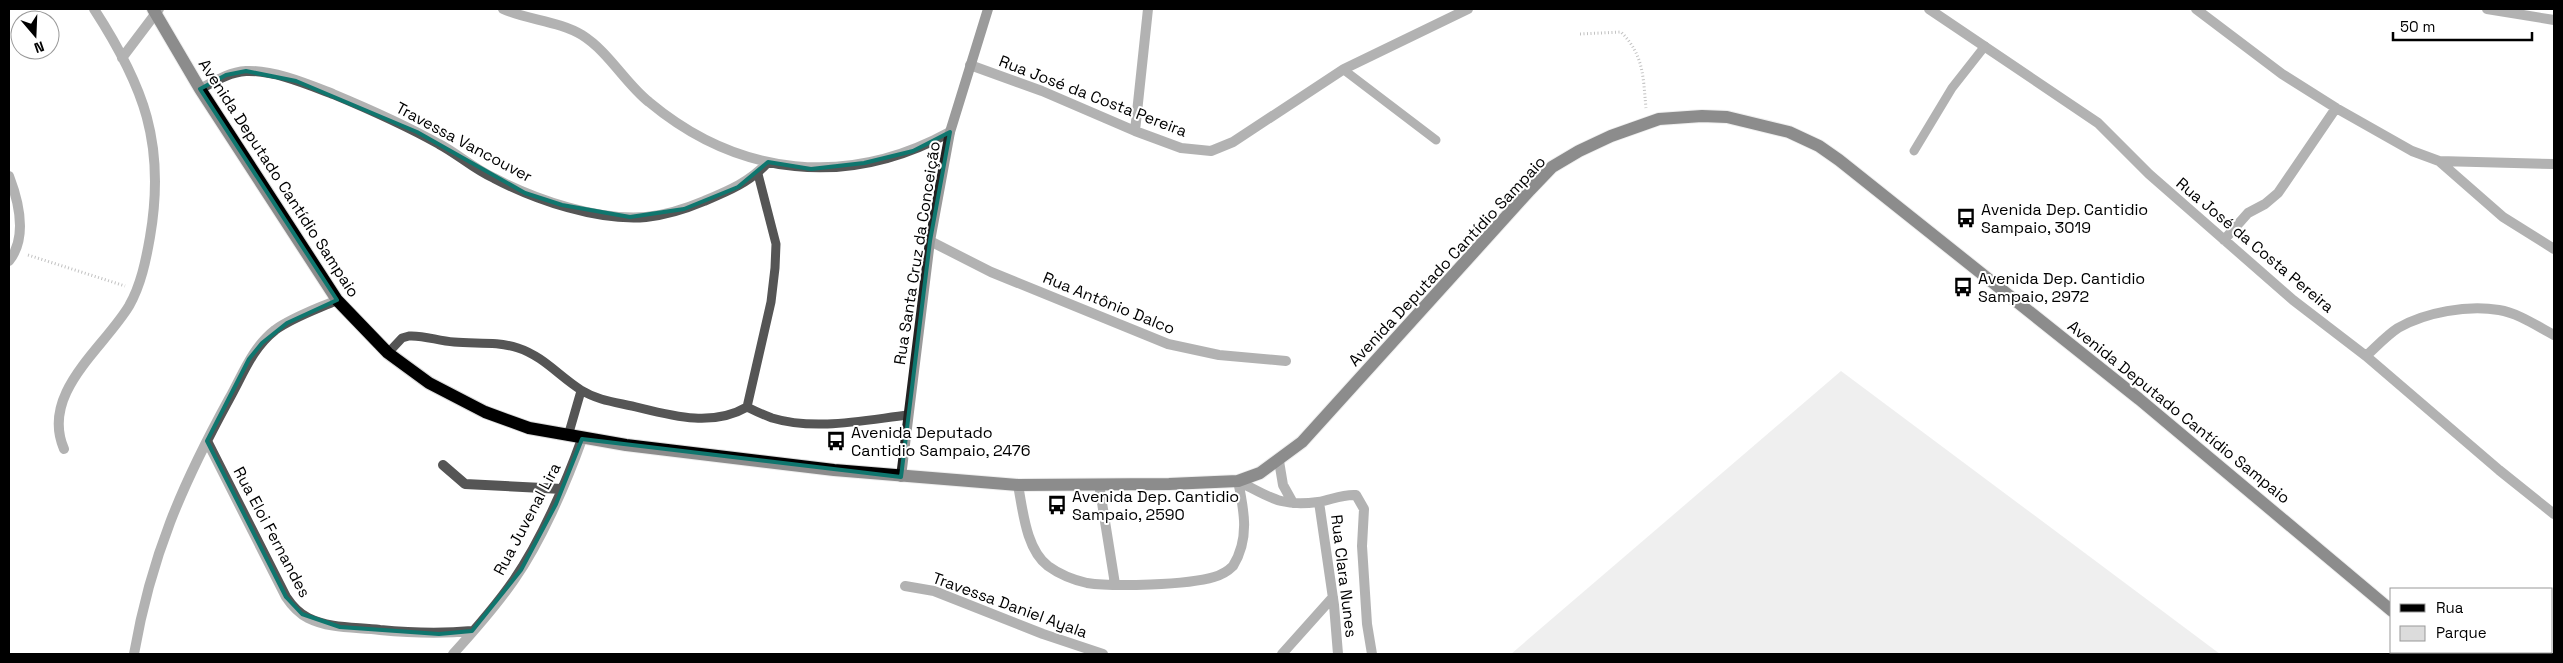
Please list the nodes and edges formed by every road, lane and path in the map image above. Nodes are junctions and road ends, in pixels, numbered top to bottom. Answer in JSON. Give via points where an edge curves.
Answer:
{"nodes":[{"id":1,"x":94,"y":9,"type":"edge"},
{"id":2,"x":503,"y":9,"type":"edge"},
{"id":3,"x":988,"y":9,"type":"edge"},
{"id":4,"x":1148,"y":9,"type":"edge"},
{"id":5,"x":1468,"y":9,"type":"edge"},
{"id":6,"x":1929,"y":9,"type":"edge"},
{"id":7,"x":2196,"y":9,"type":"edge"},
{"id":8,"x":2487,"y":9,"type":"edge"},
{"id":9,"x":156,"y":10,"type":"edge"},
{"id":10,"x":2554,"y":20,"type":"edge"},
{"id":11,"x":1580,"y":34,"type":"dead end"},
{"id":12,"x":1986,"y":46,"type":"junction"},
{"id":13,"x":122,"y":58,"type":"junction"},
{"id":14,"x":970,"y":65,"type":"junction"},
{"id":15,"x":1344,"y":70,"type":"junction"},
{"id":16,"x":200,"y":89,"type":"junction"},
{"id":17,"x":2336,"y":108,"type":"junction"},
{"id":18,"x":1648,"y":123,"type":"junction"},
{"id":19,"x":1135,"y":131,"type":"junction"},
{"id":20,"x":950,"y":132,"type":"junction"},
{"id":21,"x":1436,"y":140,"type":"dead end"},
{"id":22,"x":1914,"y":151,"type":"dead end"},
{"id":23,"x":2439,"y":161,"type":"junction"},
{"id":24,"x":768,"y":162,"type":"junction"},
{"id":25,"x":2554,"y":164,"type":"edge"},
{"id":26,"x":758,"y":174,"type":"junction"},
{"id":27,"x":9,"y":176,"type":"edge"},
{"id":28,"x":2224,"y":240,"type":"junction"},
{"id":29,"x":930,"y":241,"type":"junction"},
{"id":30,"x":2554,"y":249,"type":"edge"},
{"id":31,"x":16,"y":251,"type":"junction"},
{"id":32,"x":9,"y":261,"type":"edge"},
{"id":33,"x":138,"y":288,"type":"junction"},
{"id":34,"x":337,"y":300,"type":"junction"},
{"id":35,"x":2554,"y":335,"type":"edge"},
{"id":36,"x":388,"y":353,"type":"junction"},
{"id":37,"x":2366,"y":356,"type":"junction"},
{"id":38,"x":1286,"y":361,"type":"dead end"},
{"id":39,"x":581,"y":391,"type":"junction"},
{"id":40,"x":747,"y":407,"type":"junction"},
{"id":41,"x":908,"y":415,"type":"junction"},
{"id":42,"x":568,"y":436,"type":"junction"},
{"id":43,"x":582,"y":439,"type":"junction"},
{"id":44,"x":207,"y":441,"type":"junction"},
{"id":45,"x":64,"y":449,"type":"dead end"},
{"id":46,"x":1279,"y":460,"type":"junction"},
{"id":47,"x":443,"y":465,"type":"dead end"},
{"id":48,"x":901,"y":477,"type":"junction"},
{"id":49,"x":1238,"y":481,"type":"junction"},
{"id":50,"x":1099,"y":484,"type":"junction"},
{"id":51,"x":1018,"y":485,"type":"junction"},
{"id":52,"x":562,"y":489,"type":"junction"},
{"id":53,"x":1319,"y":502,"type":"junction"},
{"id":54,"x":1293,"y":503,"type":"junction"},
{"id":55,"x":2554,"y":514,"type":"edge"},
{"id":56,"x":1115,"y":584,"type":"junction"},
{"id":57,"x":905,"y":586,"type":"dead end"},
{"id":58,"x":1333,"y":597,"type":"junction"},
{"id":59,"x":2390,"y":609,"type":"edge"},
{"id":60,"x":472,"y":631,"type":"junction"},
{"id":61,"x":134,"y":654,"type":"edge"},
{"id":62,"x":453,"y":654,"type":"edge"},
{"id":63,"x":1103,"y":654,"type":"edge"},
{"id":64,"x":1282,"y":654,"type":"edge"},
{"id":65,"x":1338,"y":654,"type":"edge"},
{"id":66,"x":1372,"y":654,"type":"edge"}],
"edges":[{"from":1,"to":13,"type":"street"},
{"from":2,"to":24,"type":"street","via":[[582,35],[632,88],[667,116],[702,137]]},
{"from":3,"to":14,"type":"street","name":"Rua Santa Cruz da Conceição"},
{"from":4,"to":19,"type":"street"},
{"from":5,"to":15,"type":"street","name":"Rua José da Costa Pereira"},
{"from":6,"to":12,"type":"street","name":"Rua José da Costa Pereira"},
{"from":7,"to":17,"type":"street","via":[[2282,74]]},
{"from":8,"to":10,"type":"street"},
{"from":9,"to":13,"type":"street"},
{"from":9,"to":16,"type":"main road","name":"Avenida Deputado Cantídio Sampaio"},
{"from":11,"to":18,"type":"path","via":[[1621,32],[1630,41],[1642,66]]},
{"from":12,"to":22,"type":"lane","via":[[1952,88]]},
{"from":12,"to":28,"type":"street","name":"Rua José da Costa Pereira","via":[[2098,122],[2149,174]]},
{"from":13,"to":33,"type":"street","via":[[141,96],[154,147],[153,221]]},
{"from":14,"to":19,"type":"street","name":"Rua José da Costa Pereira","via":[[1042,91]]},
{"from":14,"to":20,"type":"street","name":"Rua Santa Cruz da Conceição"},
{"from":15,"to":19,"type":"street","name":"Rua José da Costa Pereira","via":[[1267,121],[1217,149],[1181,148]]},
{"from":15,"to":21,"type":"lane"},
{"from":16,"to":26,"type":"street","name":"Travessa Vancouver","via":[[226,75],[246,71],[296,81],[418,132],[480,171],[525,193],[611,216],[645,217],[684,209]]},
{"from":16,"to":34,"type":"main road","name":"Avenida Deputado Cantídio Sampaio"},
{"from":17,"to":23,"type":"street","via":[[2404,147]]},
{"from":17,"to":28,"type":"street","via":[[2278,193],[2248,213]]},
{"from":18,"to":46,"type":"main road","name":"Avenida Deputado Cantídio Sampaio","via":[[1611,136],[1552,167],[1302,442]]},
{"from":18,"to":59,"type":"main road","name":"Avenida Deputado Cantídio Sampaio","via":[[1677,116],[1735,119],[1789,132],[1819,146],[2139,399]]},
{"from":20,"to":24,"type":"street","via":[[913,151],[864,164],[811,169]]},
{"from":20,"to":29,"type":"street","name":"Rua Santa Cruz da Conceição"},
{"from":23,"to":25,"type":"street"},
{"from":23,"to":30,"type":"street","via":[[2503,217]]},
{"from":24,"to":26,"type":"street","name":"Travessa Vancouver"},
{"from":26,"to":40,"type":"lane","via":[[776,244],[776,260],[771,302]]},
{"from":27,"to":31,"type":"street","via":[[21,228]]},
{"from":28,"to":37,"type":"street","name":"Rua José da Costa Pereira","via":[[2293,300]]},
{"from":29,"to":38,"type":"street","name":"Rua Antônio Dalco","via":[[991,272],[1168,344],[1219,355]]},
{"from":29,"to":41,"type":"street","name":"Rua Santa Cruz da Conceição"},
{"from":31,"to":32,"type":"street"},
{"from":31,"to":33,"type":"path"},
{"from":33,"to":45,"type":"street","via":[[116,326],[78,373],[62,399],[58,424]]},
{"from":34,"to":36,"type":"main road","name":"Avenida Deputado Cantídio Sampaio"},
{"from":34,"to":44,"type":"street","via":[[287,323],[262,343],[249,360]]},
{"from":35,"to":37,"type":"street","via":[[2499,310],[2460,310],[2432,314],[2398,328]]},
{"from":36,"to":39,"type":"lane","via":[[408,336],[453,342],[492,342],[524,350]]},
{"from":36,"to":42,"type":"main road","name":"Avenida Deputado Cantídio Sampaio","via":[[429,383],[484,412],[529,428]]},
{"from":37,"to":55,"type":"street","name":"Rua José da Costa Pereira"},
{"from":39,"to":40,"type":"lane","via":[[608,402],[687,418],[711,418]]},
{"from":39,"to":42,"type":"lane"},
{"from":40,"to":41,"type":"lane","via":[[773,418],[800,423],[835,423]]},
{"from":41,"to":48,"type":"street","name":"Rua Santa Cruz da Conceição"},
{"from":42,"to":43,"type":"main road","name":"Avenida Deputado Cantídio Sampaio"},
{"from":43,"to":48,"type":"main road","name":"Avenida Deputado Cantídio Sampaio"},
{"from":43,"to":52,"type":"street","name":"Rua Juvenal Lira"},
{"from":44,"to":60,"type":"street","name":"Rua Eloi Fernandes","via":[[293,608],[323,623],[356,628],[439,634]]},
{"from":44,"to":61,"type":"street","via":[[163,536]]},
{"from":46,"to":49,"type":"main road","name":"Avenida Deputado Cantídio Sampaio","via":[[1260,473]]},
{"from":46,"to":54,"type":"street","via":[[1283,485]]},
{"from":47,"to":52,"type":"street","via":[[465,484]]},
{"from":48,"to":51,"type":"main road","name":"Avenida Deputado Cantídio Sampaio"},
{"from":49,"to":50,"type":"main road","name":"Avenida Deputado Cantídio Sampaio"},
{"from":49,"to":54,"type":"street","name":"Avenida Deputado Cantídio Sampaio","via":[[1280,502]]},
{"from":49,"to":56,"type":"street","via":[[1245,516],[1243,540],[1238,559],[1228,571],[1186,582]]},
{"from":50,"to":51,"type":"main road","name":"Avenida Deputado Cantídio Sampaio"},
{"from":50,"to":56,"type":"street"},
{"from":51,"to":56,"type":"street","via":[[1026,527],[1036,551],[1047,566],[1087,583]]},
{"from":52,"to":60,"type":"street","name":"Rua Juvenal Lira","via":[[521,570]]},
{"from":53,"to":54,"type":"street","name":"Avenida Deputado Cantídio Sampaio"},
{"from":53,"to":58,"type":"street","name":"Rua Clara Nunes"},
{"from":53,"to":66,"type":"street","name":"Avenida Deputado Cantídio Sampaio","via":[[1356,495],[1364,509],[1362,546]]},
{"from":57,"to":63,"type":"street","name":"Travessa Daniel Ayala","via":[[934,591]]},
{"from":58,"to":64,"type":"street"},
{"from":58,"to":65,"type":"street","name":"Rua Clara Nunes"},
{"from":60,"to":62,"type":"street","name":"Rua Juvenal Lira"}]}
